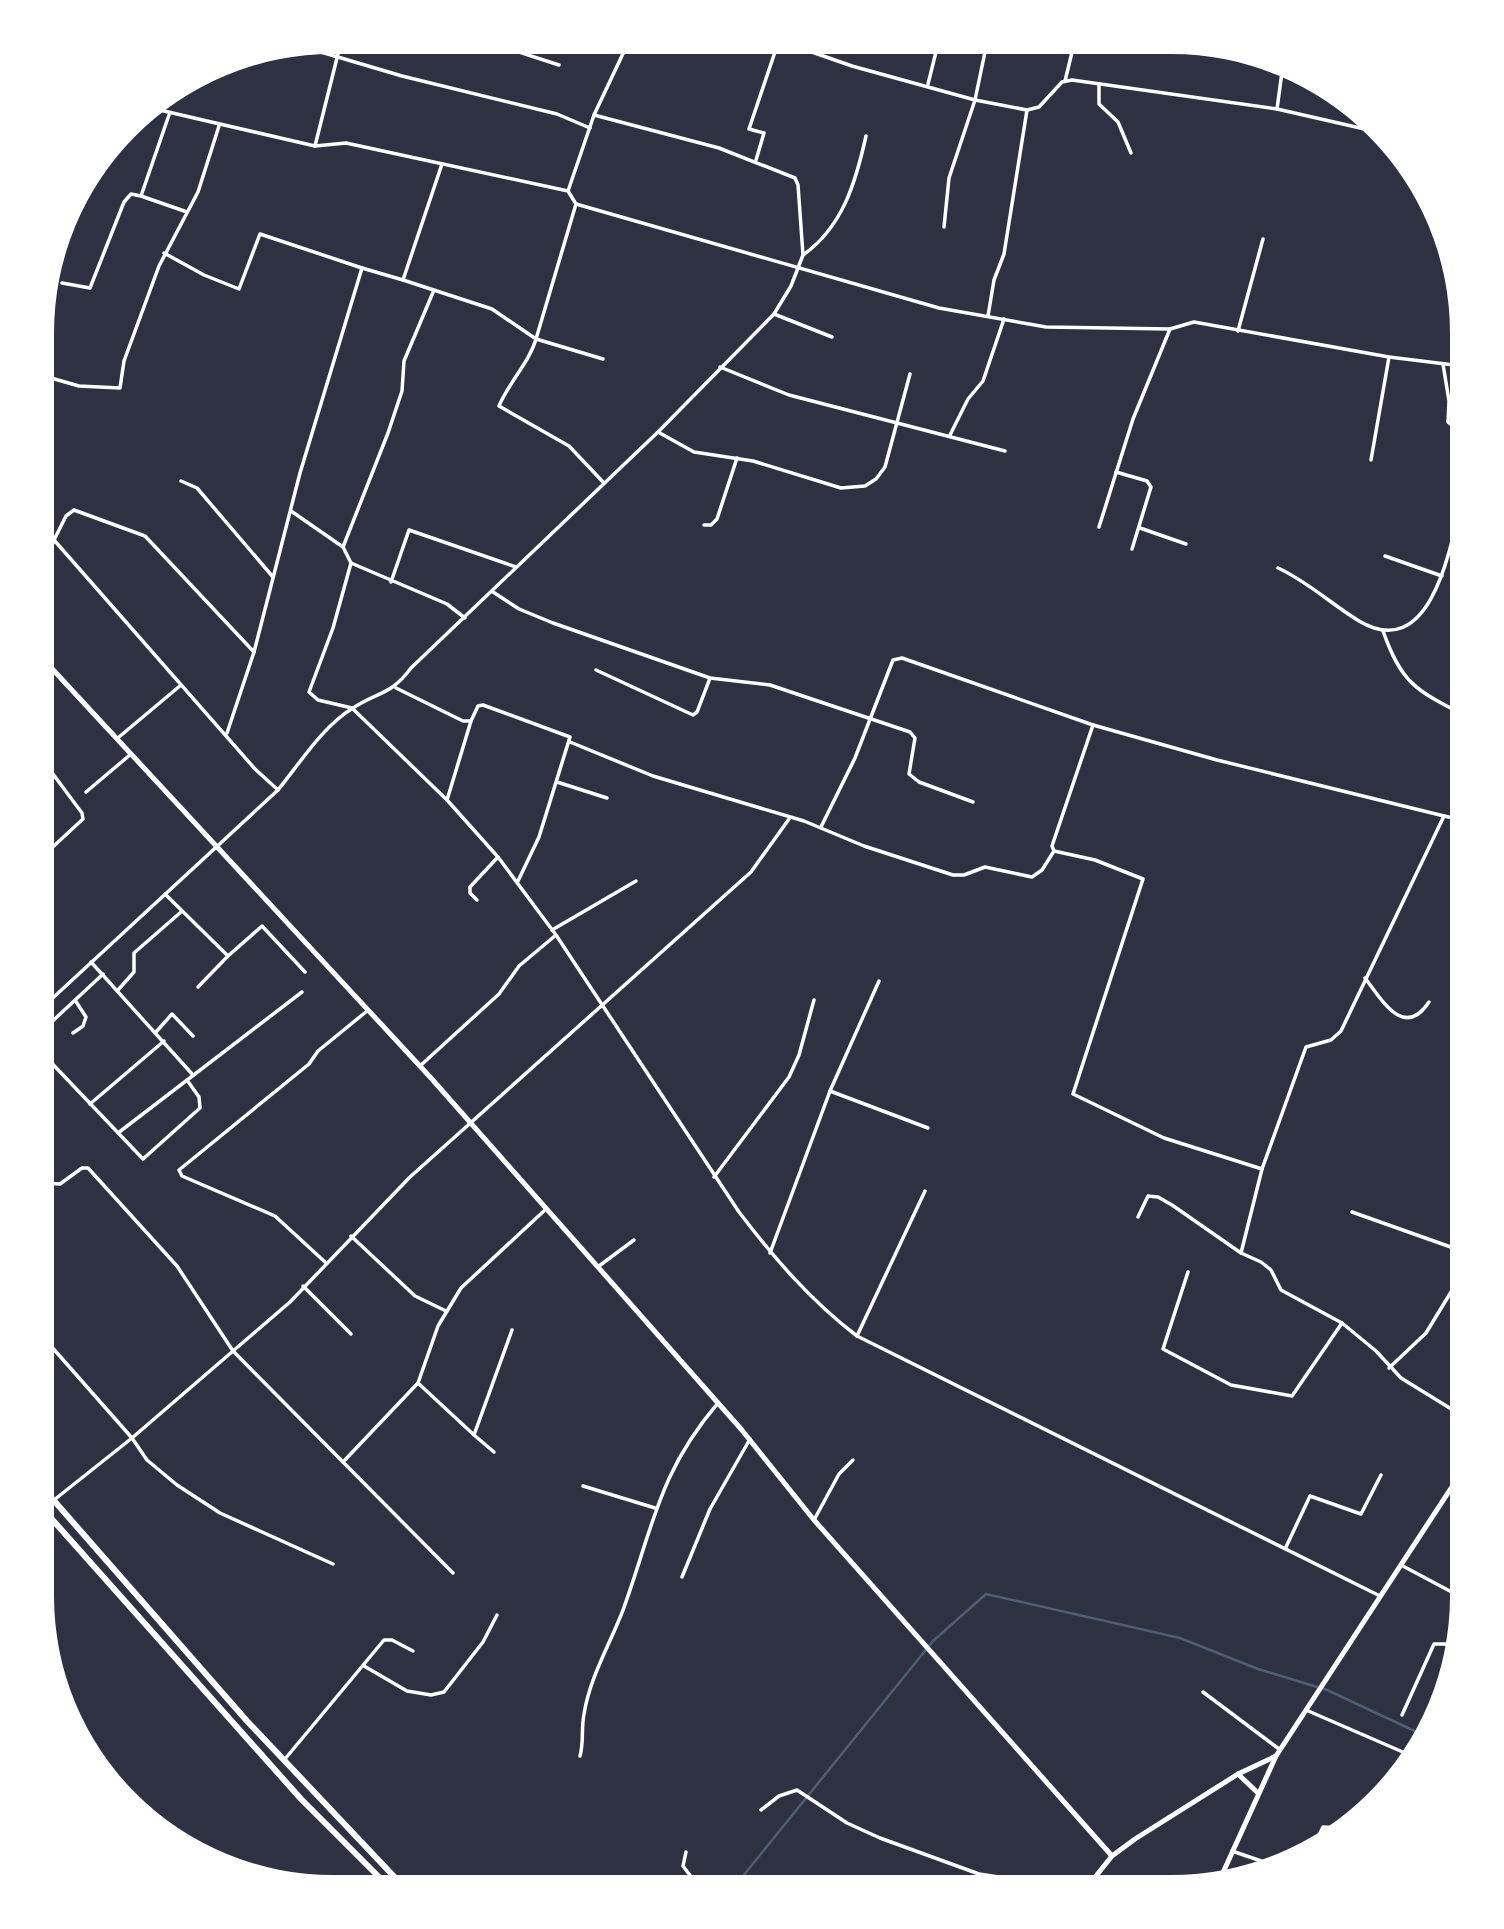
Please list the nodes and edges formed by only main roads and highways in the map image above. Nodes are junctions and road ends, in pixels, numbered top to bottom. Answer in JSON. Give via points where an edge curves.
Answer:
{"nodes":[{"id":1,"x":54,"y":1500,"type":"edge"},
{"id":2,"x":54,"y":1522,"type":"edge"},
{"id":3,"x":377,"y":1875,"type":"edge"},
{"id":4,"x":393,"y":1875,"type":"edge"}],
"edges":[{"from":1,"to":4,"type":"highway","via":[[283,1760]]},
{"from":2,"to":3,"type":"highway","via":[[300,1799]]}]}
